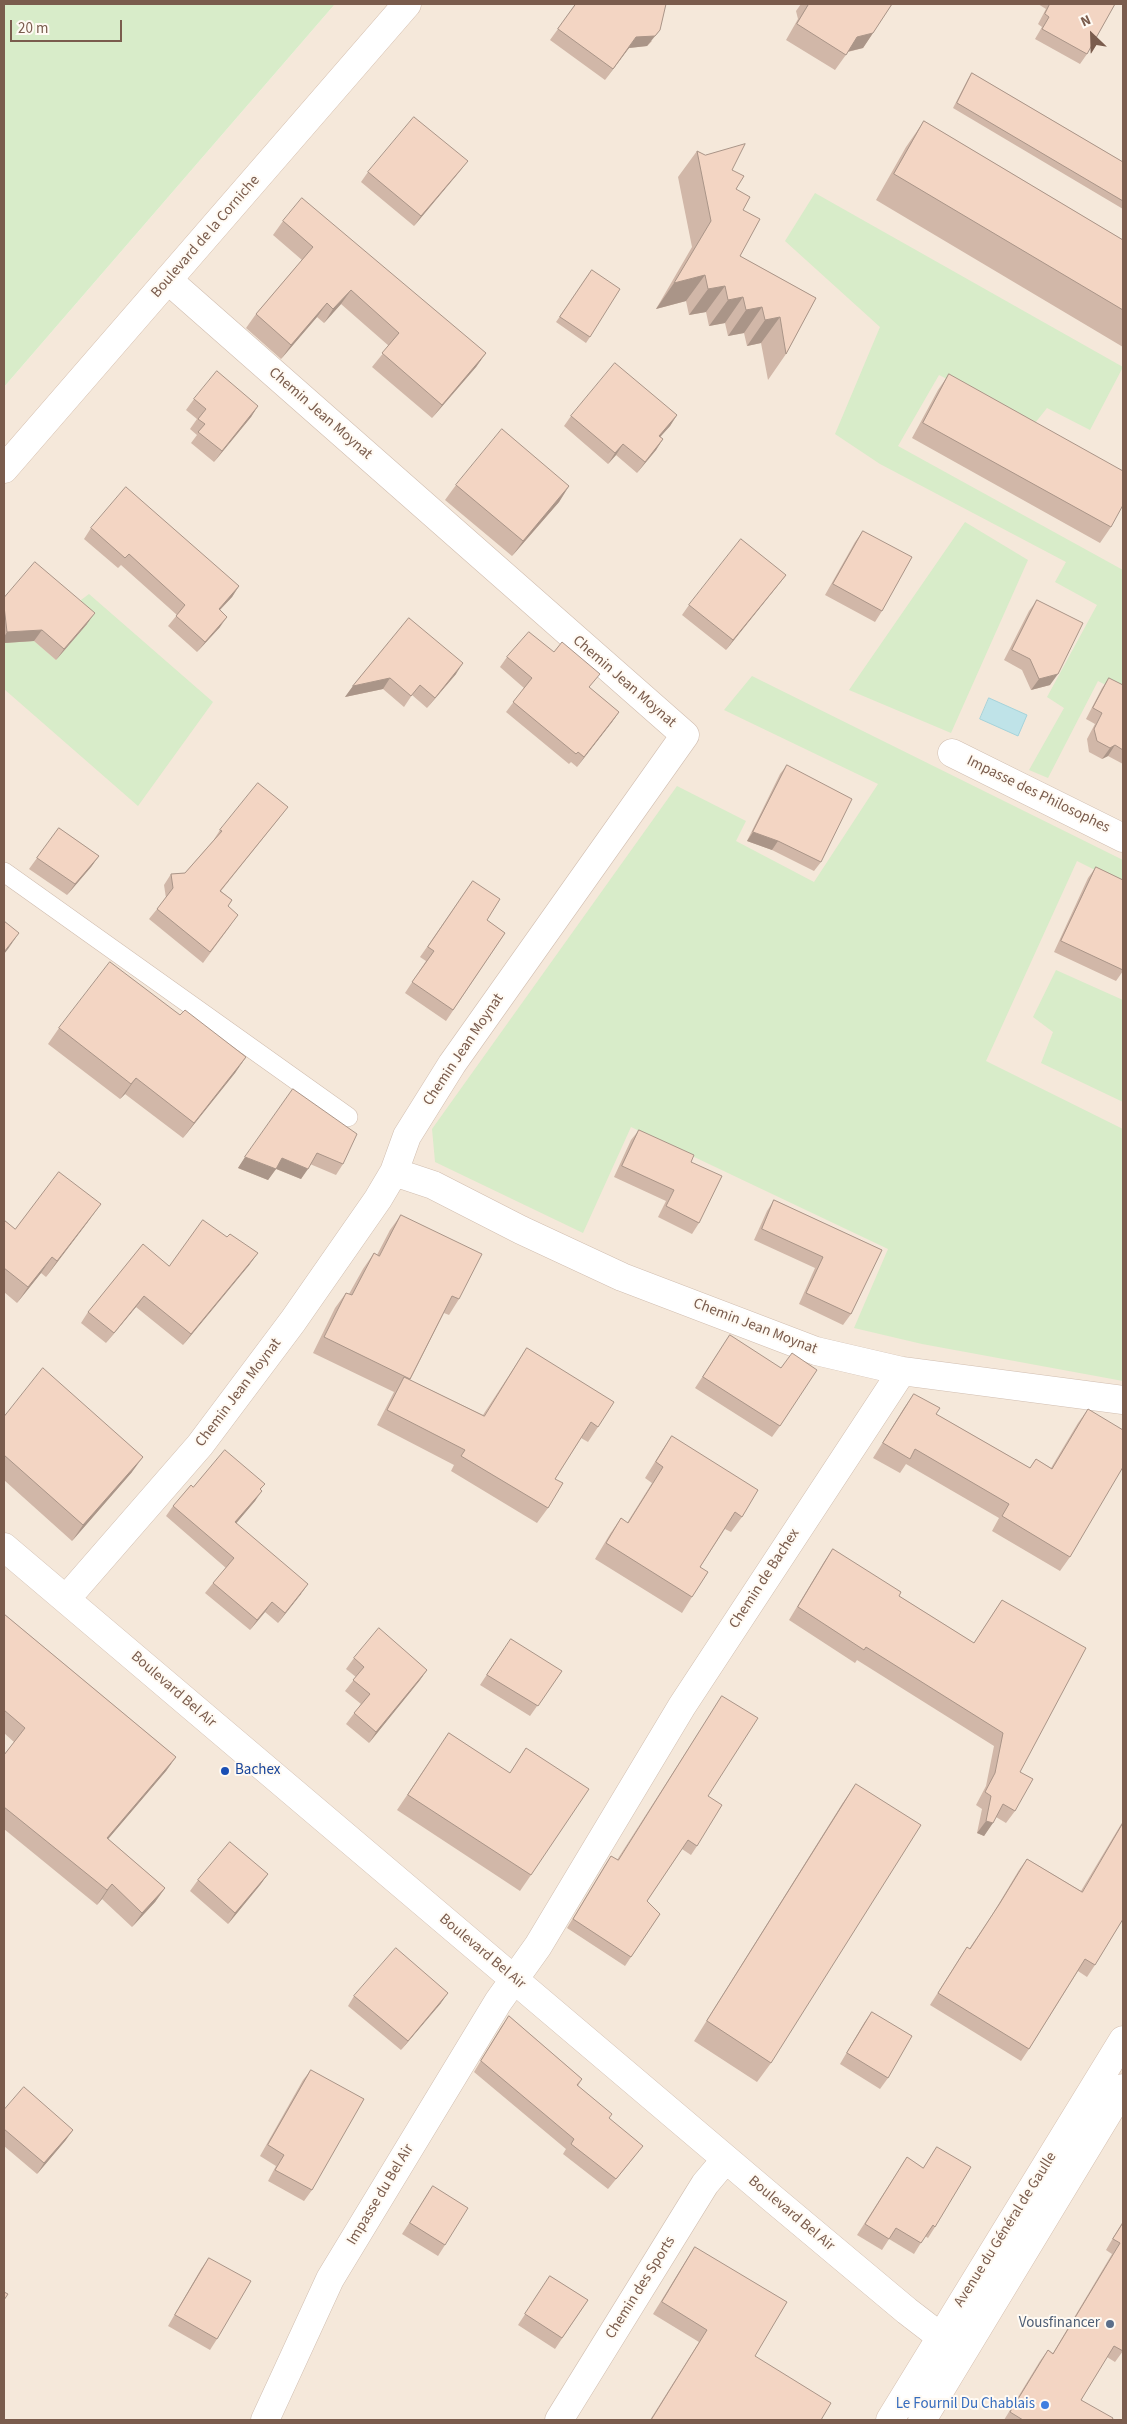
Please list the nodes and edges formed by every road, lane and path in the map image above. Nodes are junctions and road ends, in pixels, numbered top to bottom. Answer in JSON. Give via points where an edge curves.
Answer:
{"nodes":[{"id":1,"x":407,"y":4,"type":"edge"},
{"id":2,"x":168,"y":280,"type":"junction"},
{"id":3,"x":4,"y":469,"type":"edge"},
{"id":4,"x":952,"y":753,"type":"dead end"},
{"id":5,"x":1123,"y":838,"type":"edge"},
{"id":6,"x":4,"y":872,"type":"edge"},
{"id":7,"x":348,"y":1117,"type":"dead end"},
{"id":8,"x":394,"y":1172,"type":"junction"},
{"id":9,"x":902,"y":1371,"type":"junction"},
{"id":10,"x":1123,"y":1400,"type":"edge"},
{"id":11,"x":4,"y":1548,"type":"edge"},
{"id":12,"x":66,"y":1599,"type":"junction"},
{"id":13,"x":514,"y":1979,"type":"junction"},
{"id":14,"x":1123,"y":2040,"type":"edge"},
{"id":15,"x":1123,"y":2088,"type":"edge"},
{"id":16,"x":726,"y":2159,"type":"junction"},
{"id":17,"x":941,"y":2337,"type":"junction"},
{"id":18,"x":962,"y":2353,"type":"junction"},
{"id":19,"x":265,"y":2420,"type":"edge"},
{"id":20,"x":559,"y":2420,"type":"edge"},
{"id":21,"x":890,"y":2420,"type":"edge"},
{"id":22,"x":922,"y":2420,"type":"edge"}],
"edges":[{"from":1,"to":2,"type":"street","name":"Boulevard de la Corniche"},
{"from":2,"to":3,"type":"street","name":"Boulevard de la Corniche"},
{"from":2,"to":8,"type":"street","name":"Chemin Jean Moynat","via":[[685,735],[452,1064],[407,1136]]},
{"from":4,"to":5,"type":"street","name":"Impasse des Philosophes"},
{"from":6,"to":7,"type":"lane"},
{"from":8,"to":9,"type":"street","name":"Chemin Jean Moynat","via":[[434,1185],[629,1280],[816,1352]]},
{"from":8,"to":12,"type":"street","name":"Chemin Jean Moynat","via":[[231,1406]]},
{"from":9,"to":10,"type":"street"},
{"from":9,"to":13,"type":"street","name":"Chemin de Bachex","via":[[682,1706],[538,1946]]},
{"from":11,"to":12,"type":"street","name":"Boulevard Bel Air"},
{"from":12,"to":13,"type":"street","name":"Boulevard Bel Air"},
{"from":13,"to":16,"type":"street","name":"Boulevard Bel Air"},
{"from":13,"to":19,"type":"street","name":"Impasse du Bel Air","via":[[330,2279]]},
{"from":14,"to":17,"type":"street","name":"Avenue du Général de Gaulle"},
{"from":15,"to":18,"type":"street","name":"Avenue du Général de Gaulle"},
{"from":16,"to":17,"type":"street","name":"Boulevard Bel Air"},
{"from":16,"to":20,"type":"street","name":"Chemin des Sports","via":[[705,2184]]},
{"from":17,"to":18,"type":"street","name":"Boulevard Bel Air"},
{"from":17,"to":21,"type":"street","name":"Avenue du Général de Gaulle"},
{"from":18,"to":22,"type":"street","name":"Avenue du Général de Gaulle"}]}
